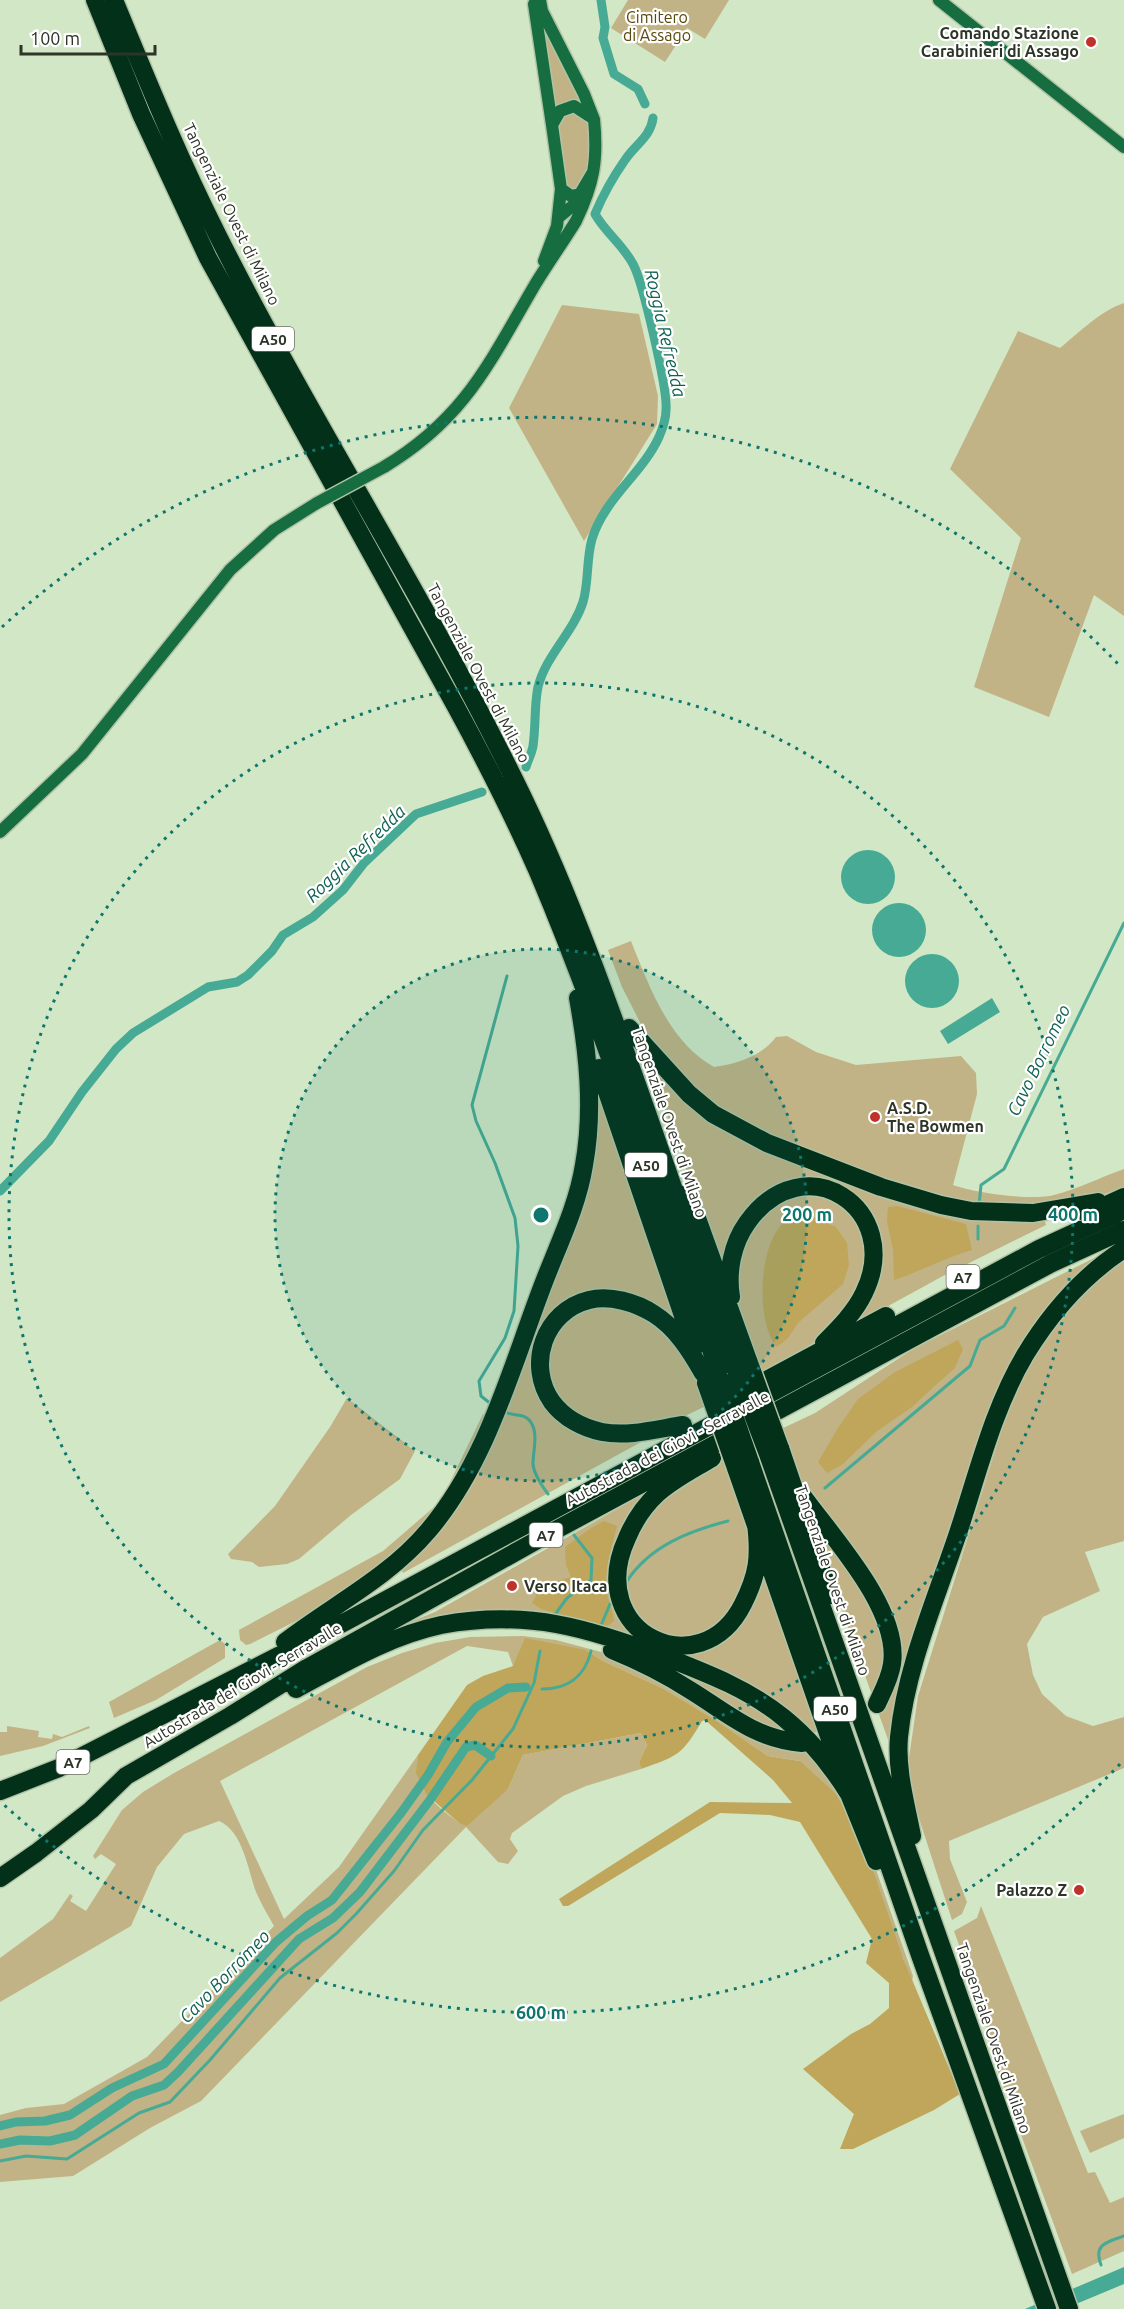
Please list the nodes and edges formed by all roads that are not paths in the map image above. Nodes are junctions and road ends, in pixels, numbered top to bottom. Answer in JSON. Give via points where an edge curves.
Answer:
{"nodes":[{"id":1,"x":95,"y":0,"type":"edge"},
{"id":2,"x":114,"y":0,"type":"edge"},
{"id":3,"x":534,"y":0,"type":"edge"},
{"id":4,"x":540,"y":0,"type":"edge"},
{"id":5,"x":939,"y":0,"type":"edge"},
{"id":6,"x":594,"y":118,"type":"junction"},
{"id":7,"x":552,"y":124,"type":"junction"},
{"id":8,"x":1124,"y":147,"type":"edge"},
{"id":9,"x":593,"y":172,"type":"junction"},
{"id":10,"x":561,"y":189,"type":"junction"},
{"id":11,"x":580,"y":194,"type":"junction"},
{"id":12,"x":558,"y":218,"type":"junction"},
{"id":13,"x":537,"y":282,"type":"junction"},
{"id":14,"x":0,"y":832,"type":"edge"},
{"id":15,"x":569,"y":950,"type":"junction"},
{"id":16,"x":590,"y":956,"type":"junction"},
{"id":17,"x":582,"y":1018,"type":"junction"},
{"id":18,"x":628,"y":1028,"type":"junction"},
{"id":19,"x":1120,"y":1202,"type":"edge"},
{"id":20,"x":1124,"y":1230,"type":"edge"},
{"id":21,"x":1124,"y":1250,"type":"edge"},
{"id":22,"x":734,"y":1322,"type":"junction"},
{"id":23,"x":814,"y":1353,"type":"junction"},
{"id":24,"x":867,"y":1362,"type":"junction"},
{"id":25,"x":723,"y":1374,"type":"junction"},
{"id":26,"x":683,"y":1425,"type":"junction"},
{"id":27,"x":774,"y":1451,"type":"junction"},
{"id":28,"x":743,"y":1465,"type":"junction"},
{"id":29,"x":791,"y":1479,"type":"junction"},
{"id":30,"x":756,"y":1524,"type":"junction"},
{"id":31,"x":345,"y":1622,"type":"junction"},
{"id":32,"x":246,"y":1672,"type":"junction"},
{"id":33,"x":296,"y":1689,"type":"junction"},
{"id":34,"x":877,"y":1704,"type":"tunnel mouth"},
{"id":35,"x":230,"y":1716,"type":"junction"},
{"id":36,"x":802,"y":1743,"type":"dead end"},
{"id":37,"x":0,"y":1791,"type":"edge"},
{"id":38,"x":849,"y":1794,"type":"junction"},
{"id":39,"x":912,"y":1836,"type":"junction"},
{"id":40,"x":0,"y":1878,"type":"edge"},
{"id":41,"x":927,"y":1906,"type":"junction"},
{"id":42,"x":920,"y":1955,"type":"junction"},
{"id":43,"x":1047,"y":2309,"type":"edge"},
{"id":44,"x":1069,"y":2309,"type":"edge"}],
"edges":[{"from":1,"to":15,"type":"highway","name":"Tangenziale Ovest di Milano","number":"A50","via":[[141,114],[208,258],[490,770]]},
{"from":2,"to":16,"type":"highway","name":"Tangenziale Ovest di Milano","number":"A50","via":[[166,126],[218,235],[503,756],[540,833]]},
{"from":3,"to":7,"type":"street"},
{"from":4,"to":6,"type":"street"},
{"from":5,"to":8,"type":"street"},
{"from":6,"to":7,"type":"street","via":[[574,106],[560,111]]},
{"from":6,"to":9,"type":"street"},
{"from":7,"to":10,"type":"street"},
{"from":9,"to":11,"type":"street"},
{"from":9,"to":13,"type":"street","via":[[588,196],[576,221]]},
{"from":10,"to":11,"type":"street","via":[[571,196]]},
{"from":10,"to":12,"type":"street"},
{"from":11,"to":12,"type":"street","via":[[576,203]]},
{"from":12,"to":13,"type":"street"},
{"from":13,"to":14,"type":"street","bridge":true,"via":[[487,368],[441,425],[384,467],[274,530],[230,570],[81,754]]},
{"from":15,"to":17,"type":"highway"},
{"from":15,"to":25,"type":"highway","name":"Tangenziale Ovest di Milano","number":"A50"},
{"from":16,"to":18,"type":"highway"},
{"from":16,"to":25,"type":"highway","name":"Tangenziale Ovest di Milano","number":"A50","via":[[652,1127]]},
{"from":17,"to":25,"type":"highway"},
{"from":17,"to":32,"type":"highway","via":[[589,1083],[585,1165],[573,1210],[488,1432],[468,1473],[428,1532],[396,1563]]},
{"from":18,"to":19,"type":"highway","via":[[689,1094],[713,1114],[767,1143],[881,1187],[941,1205],[992,1213],[1033,1213]]},
{"from":18,"to":22,"type":"highway"},
{"from":19,"to":23,"type":"highway","number":"A7"},
{"from":19,"to":31,"type":"highway","name":"Autostrada dei Giovi - Serravalle","number":"A7"},
{"from":20,"to":24,"type":"highway","name":"Autostrada dei Giovi - Serravalle","number":"A7","via":[[1050,1263]]},
{"from":21,"to":39,"type":"highway","via":[[1088,1279],[1050,1319],[1015,1373],[998,1414],[915,1661],[902,1718],[899,1761]]},
{"from":22,"to":23,"type":"highway","via":[[730,1267],[735,1247],[754,1212],[766,1200],[789,1188],[812,1186],[831,1190],[850,1202],[864,1219],[873,1242],[873,1260],[865,1293],[853,1312]]},
{"from":22,"to":25,"type":"highway"},
{"from":23,"to":26,"type":"highway","number":"A7"},
{"from":24,"to":30,"type":"highway","via":[[815,1399],[679,1477],[649,1503],[631,1528],[616,1569],[619,1600],[630,1621],[654,1639],[675,1645],[694,1644],[718,1634],[736,1615],[754,1580],[759,1549]]},
{"from":24,"to":35,"type":"highway","name":"Autostrada dei Giovi - Serravalle","number":"A7","via":[[338,1651]]},
{"from":25,"to":26,"type":"highway","via":[[690,1350],[654,1314],[625,1302],[600,1299],[581,1303],[559,1317],[545,1337],[539,1360],[548,1396],[565,1415],[587,1428],[614,1433]]},
{"from":25,"to":27,"type":"highway","name":"Tangenziale Ovest di Milano","number":"A50","bridge":true},
{"from":25,"to":28,"type":"highway","name":"Tangenziale Ovest di Milano","number":"A50","bridge":true},
{"from":26,"to":31,"type":"highway","number":"A7","via":[[405,1579]]},
{"from":27,"to":29,"type":"highway"},
{"from":27,"to":41,"type":"highway","name":"Tangenziale Ovest di Milano","number":"A50"},
{"from":28,"to":30,"type":"highway"},
{"from":28,"to":42,"type":"highway","name":"Tangenziale Ovest di Milano","number":"A50"},
{"from":29,"to":34,"type":"highway","via":[[866,1582],[884,1614],[892,1664]]},
{"from":29,"to":39,"type":"highway"},
{"from":30,"to":38,"type":"highway"},
{"from":31,"to":32,"type":"highway","name":"Autostrada dei Giovi - Serravalle","number":"A7"},
{"from":32,"to":37,"type":"highway","name":"Autostrada dei Giovi - Serravalle","number":"A7","via":[[60,1768]]},
{"from":33,"to":35,"type":"highway"},
{"from":33,"to":36,"type":"highway","via":[[418,1642],[502,1631],[556,1635],[609,1648],[691,1690],[751,1730]]},
{"from":33,"to":38,"type":"highway","via":[[375,1647],[439,1626],[494,1620],[558,1623],[621,1640],[735,1686],[768,1706],[803,1735]]},
{"from":35,"to":40,"type":"highway","name":"Autostrada dei Giovi - Serravalle","number":"A7","via":[[126,1776],[91,1809]]},
{"from":38,"to":42,"type":"highway"},
{"from":39,"to":41,"type":"highway"},
{"from":41,"to":44,"type":"highway","name":"Tangenziale Ovest di Milano","number":"A50"},
{"from":42,"to":43,"type":"highway","name":"Tangenziale Ovest di Milano","number":"A50"}]}
